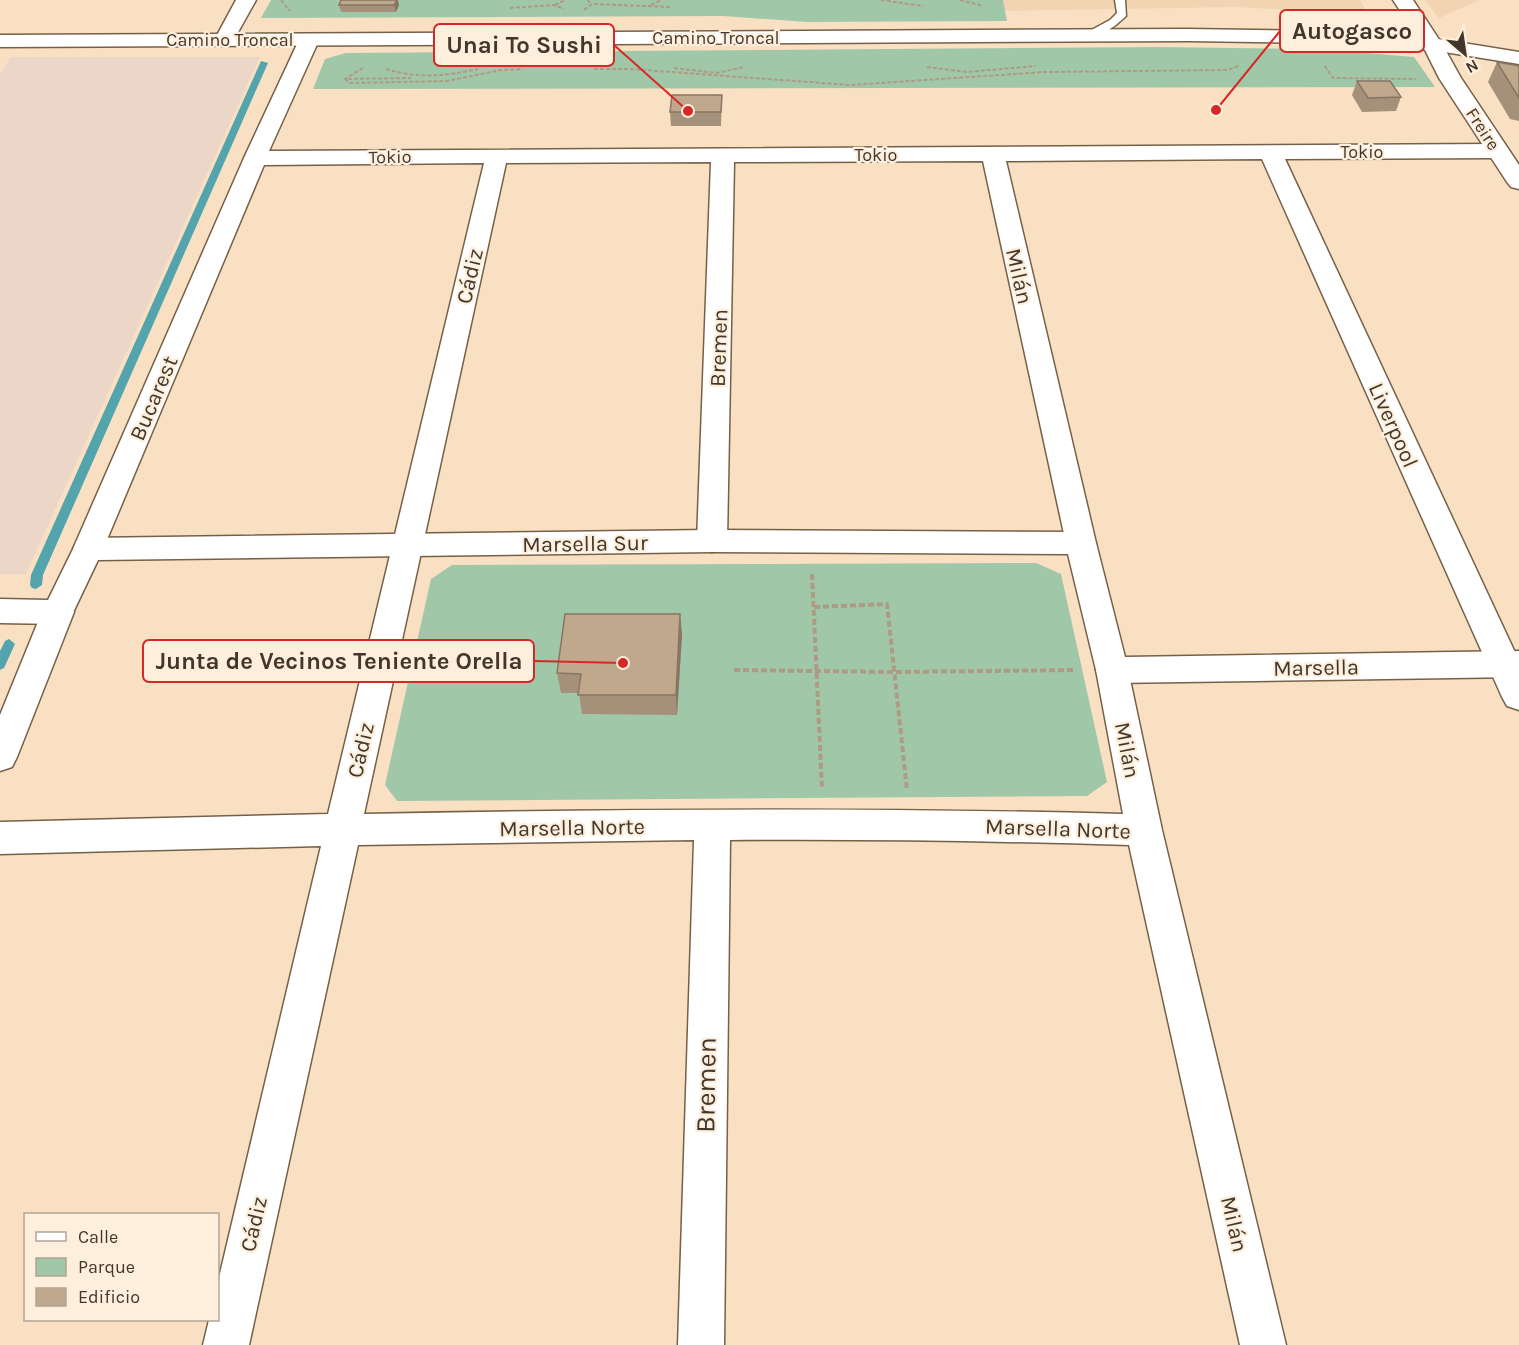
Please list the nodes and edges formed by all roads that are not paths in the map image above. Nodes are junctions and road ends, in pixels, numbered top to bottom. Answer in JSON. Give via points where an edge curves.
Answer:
{"nodes":[{"id":1,"x":246,"y":0,"type":"edge"},
{"id":2,"x":1120,"y":0,"type":"edge"},
{"id":3,"x":1403,"y":0,"type":"edge"},
{"id":4,"x":1090,"y":35,"type":"junction"},
{"id":5,"x":225,"y":39,"type":"junction"},
{"id":6,"x":309,"y":40,"type":"junction"},
{"id":7,"x":0,"y":41,"type":"edge"},
{"id":8,"x":1432,"y":44,"type":"junction"},
{"id":9,"x":1519,"y":58,"type":"edge"},
{"id":10,"x":1497,"y":151,"type":"junction"},
{"id":11,"x":1270,"y":152,"type":"junction"},
{"id":12,"x":993,"y":154,"type":"junction"},
{"id":13,"x":496,"y":155,"type":"junction"},
{"id":14,"x":723,"y":155,"type":"junction"},
{"id":15,"x":255,"y":158,"type":"junction"},
{"id":16,"x":1519,"y":182,"type":"edge"},
{"id":17,"x":712,"y":541,"type":"junction"},
{"id":18,"x":1081,"y":543,"type":"junction"},
{"id":19,"x":409,"y":545,"type":"junction"},
{"id":20,"x":88,"y":549,"type":"junction"},
{"id":21,"x":0,"y":611,"type":"edge"},
{"id":22,"x":58,"y":612,"type":"junction"},
{"id":23,"x":1511,"y":664,"type":"edge"},
{"id":24,"x":1112,"y":670,"type":"junction"},
{"id":25,"x":1519,"y":697,"type":"edge"},
{"id":26,"x":0,"y":757,"type":"edge"},
{"id":27,"x":712,"y":826,"type":"junction"},
{"id":28,"x":341,"y":829,"type":"junction"},
{"id":29,"x":1144,"y":830,"type":"junction"},
{"id":30,"x":0,"y":838,"type":"edge"},
{"id":31,"x":226,"y":1345,"type":"edge"},
{"id":32,"x":701,"y":1345,"type":"edge"},
{"id":33,"x":1263,"y":1345,"type":"edge"}],
"edges":[{"from":1,"to":5,"type":"street"},
{"from":2,"to":4,"type":"lane","via":[[1122,14]]},
{"from":3,"to":8,"type":"street","name":"Freire"},
{"from":4,"to":6,"type":"street","name":"Camino Troncal"},
{"from":4,"to":8,"type":"street","name":"Camino Troncal","via":[[1317,37]]},
{"from":5,"to":6,"type":"street","name":"Camino Troncal"},
{"from":5,"to":7,"type":"street","name":"Camino Troncal"},
{"from":6,"to":15,"type":"street","name":"Bucarest"},
{"from":8,"to":9,"type":"street","name":"Camino Troncal"},
{"from":8,"to":10,"type":"street","name":"Freire"},
{"from":10,"to":11,"type":"street","name":"Tokio"},
{"from":10,"to":16,"type":"street","name":"Freire"},
{"from":11,"to":12,"type":"street","name":"Tokio"},
{"from":11,"to":23,"type":"street","name":"Liverpool"},
{"from":12,"to":14,"type":"street","name":"Tokio"},
{"from":12,"to":18,"type":"street","name":"Milán"},
{"from":13,"to":14,"type":"street","name":"Tokio"},
{"from":13,"to":15,"type":"street","name":"Tokio"},
{"from":13,"to":19,"type":"street","name":"Cádiz"},
{"from":14,"to":17,"type":"street","name":"Bremen"},
{"from":15,"to":20,"type":"street","name":"Bucarest"},
{"from":17,"to":18,"type":"street","name":"Marsella Sur"},
{"from":17,"to":19,"type":"street","name":"Marsella Sur"},
{"from":18,"to":24,"type":"street","name":"Milán"},
{"from":19,"to":20,"type":"street","name":"Marsella Sur"},
{"from":19,"to":28,"type":"street","name":"Cádiz"},
{"from":20,"to":22,"type":"street","name":"Bucarest"},
{"from":21,"to":22,"type":"street"},
{"from":22,"to":26,"type":"street","name":"Bucarest"},
{"from":23,"to":24,"type":"street","name":"Marsella"},
{"from":23,"to":25,"type":"street","name":"Liverpool"},
{"from":24,"to":29,"type":"street","name":"Milán"},
{"from":27,"to":28,"type":"street","name":"Marsella Norte"},
{"from":27,"to":29,"type":"street","name":"Marsella Norte","via":[[911,824]]},
{"from":27,"to":32,"type":"street","name":"Bremen"},
{"from":28,"to":30,"type":"street","name":"Marsella Norte"},
{"from":28,"to":31,"type":"street","name":"Cádiz"},
{"from":29,"to":33,"type":"street","name":"Milán"}]}
